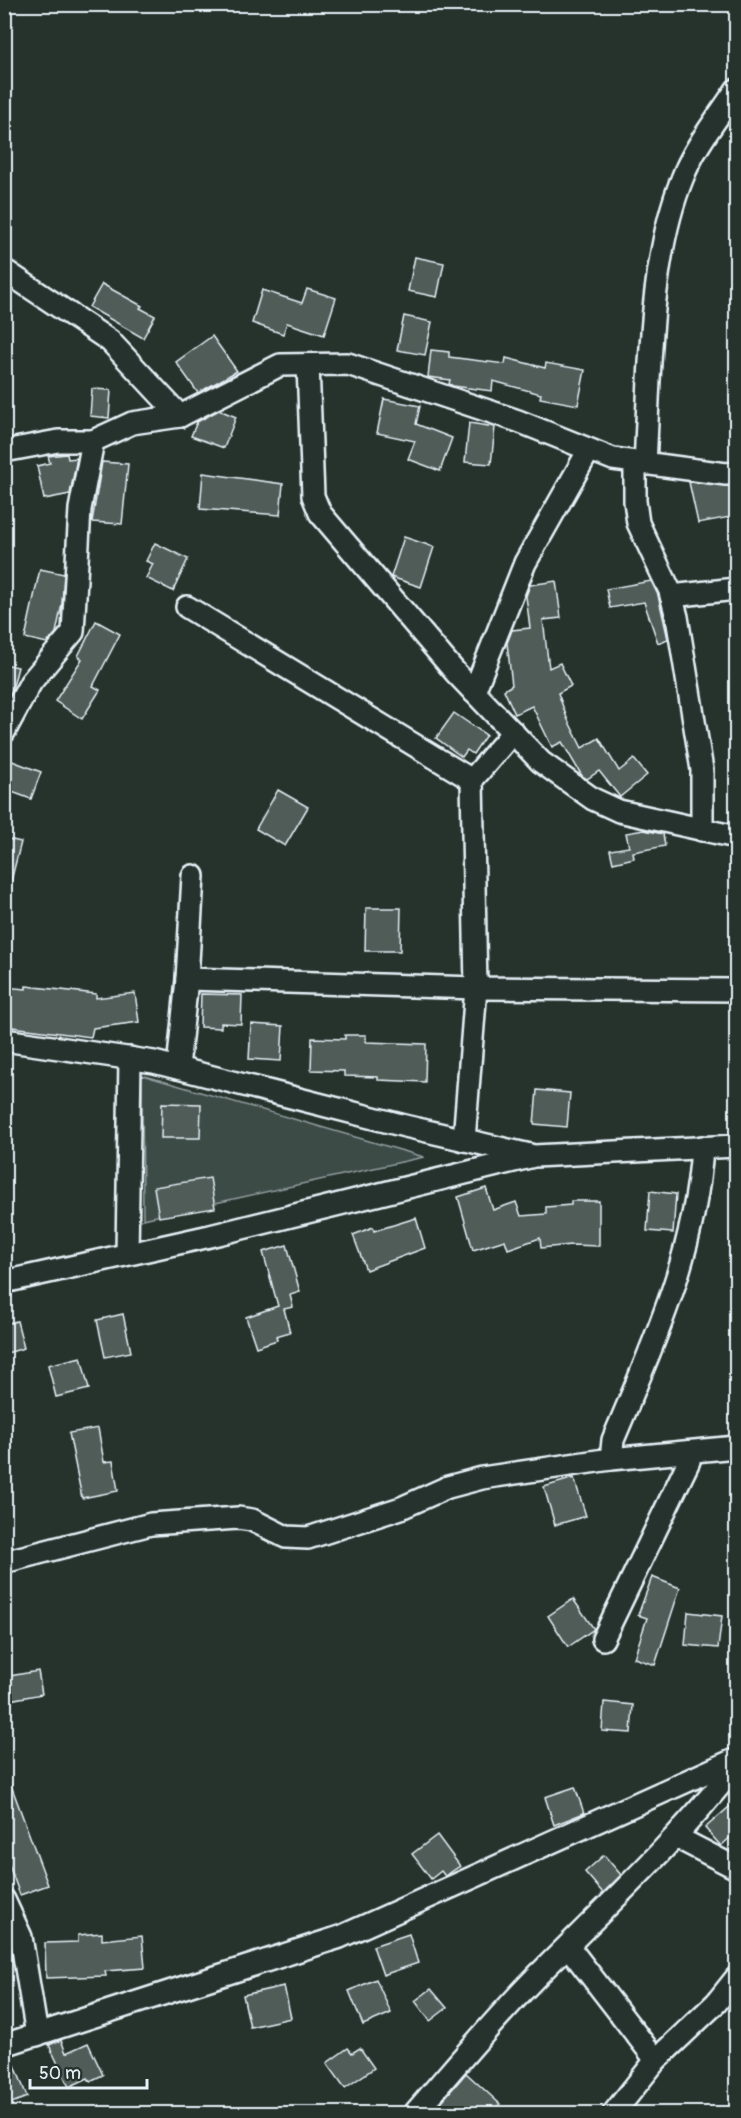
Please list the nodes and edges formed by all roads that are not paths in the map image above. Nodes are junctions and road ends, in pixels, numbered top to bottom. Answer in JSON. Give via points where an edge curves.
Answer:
{"nodes":[{"id":1,"x":733,"y":101,"type":"edge"},
{"id":2,"x":4,"y":270,"type":"edge"},
{"id":3,"x":308,"y":365,"type":"junction"},
{"id":4,"x":180,"y":416,"type":"junction"},
{"id":5,"x":93,"y":441,"type":"junction"},
{"id":6,"x":588,"y":450,"type":"junction"},
{"id":7,"x":4,"y":451,"type":"edge"},
{"id":8,"x":640,"y":463,"type":"junction"},
{"id":9,"x":736,"y":472,"type":"edge"},
{"id":10,"x":736,"y":589,"type":"edge"},
{"id":11,"x":671,"y":596,"type":"junction"},
{"id":12,"x":187,"y":607,"type":"dead end"},
{"id":13,"x":474,"y":692,"type":"junction"},
{"id":14,"x":4,"y":732,"type":"edge"},
{"id":15,"x":513,"y":732,"type":"junction"},
{"id":16,"x":472,"y":780,"type":"junction"},
{"id":17,"x":702,"y":830,"type":"junction"},
{"id":18,"x":736,"y":837,"type":"edge"},
{"id":19,"x":193,"y":876,"type":"dead end"},
{"id":20,"x":187,"y":980,"type":"junction"},
{"id":21,"x":476,"y":988,"type":"junction"},
{"id":22,"x":736,"y":990,"type":"edge"},
{"id":23,"x":4,"y":1040,"type":"edge"},
{"id":24,"x":130,"y":1058,"type":"junction"},
{"id":25,"x":178,"y":1068,"type":"junction"},
{"id":26,"x":464,"y":1140,"type":"junction"},
{"id":27,"x":736,"y":1146,"type":"edge"},
{"id":28,"x":702,"y":1147,"type":"junction"},
{"id":29,"x":534,"y":1156,"type":"junction"},
{"id":30,"x":127,"y":1254,"type":"junction"},
{"id":31,"x":4,"y":1282,"type":"edge"},
{"id":32,"x":736,"y":1447,"type":"edge"},
{"id":33,"x":688,"y":1452,"type":"junction"},
{"id":34,"x":611,"y":1459,"type":"junction"},
{"id":35,"x":4,"y":1562,"type":"edge"},
{"id":36,"x":603,"y":1639,"type":"dead end"},
{"id":37,"x":736,"y":1759,"type":"edge"},
{"id":38,"x":736,"y":1765,"type":"edge"},
{"id":39,"x":676,"y":1837,"type":"junction"},
{"id":40,"x":736,"y":1868,"type":"edge"},
{"id":41,"x":4,"y":1900,"type":"edge"},
{"id":42,"x":568,"y":1946,"type":"junction"},
{"id":43,"x":736,"y":1978,"type":"edge"},
{"id":44,"x":37,"y":2035,"type":"junction"},
{"id":45,"x":4,"y":2045,"type":"edge"},
{"id":46,"x":656,"y":2060,"type":"junction"},
{"id":47,"x":414,"y":2114,"type":"edge"},
{"id":48,"x":613,"y":2114,"type":"edge"}],
"edges":[{"from":1,"to":8,"type":"street","via":[[693,154],[668,228],[652,326]]},
{"from":2,"to":4,"type":"street","via":[[110,341]]},
{"from":3,"to":4,"type":"street","via":[[280,365]]},
{"from":3,"to":6,"type":"street","via":[[348,364]]},
{"from":3,"to":13,"type":"street","via":[[313,496],[320,513]]},
{"from":4,"to":5,"type":"street","via":[[132,423]]},
{"from":5,"to":7,"type":"street","via":[[58,441]]},
{"from":5,"to":14,"type":"street","via":[[80,509],[73,632],[31,682]]},
{"from":6,"to":8,"type":"street"},
{"from":6,"to":13,"type":"street","via":[[525,563]]},
{"from":8,"to":9,"type":"street"},
{"from":8,"to":11,"type":"street","via":[[635,501],[638,523]]},
{"from":10,"to":11,"type":"street"},
{"from":11,"to":17,"type":"street","via":[[702,770]]},
{"from":12,"to":16,"type":"street"},
{"from":13,"to":15,"type":"street"},
{"from":15,"to":16,"type":"street"},
{"from":15,"to":17,"type":"street","via":[[541,762],[593,799],[619,811]]},
{"from":16,"to":21,"type":"street"},
{"from":17,"to":18,"type":"street"},
{"from":19,"to":20,"type":"street"},
{"from":20,"to":21,"type":"street"},
{"from":20,"to":25,"type":"street"},
{"from":21,"to":22,"type":"street"},
{"from":21,"to":26,"type":"street"},
{"from":23,"to":24,"type":"street"},
{"from":24,"to":25,"type":"street"},
{"from":24,"to":30,"type":"street"},
{"from":25,"to":26,"type":"street"},
{"from":26,"to":29,"type":"street"},
{"from":27,"to":28,"type":"street"},
{"from":28,"to":29,"type":"street"},
{"from":28,"to":34,"type":"street","via":[[695,1210],[679,1274],[613,1440]]},
{"from":29,"to":30,"type":"street"},
{"from":30,"to":31,"type":"street"},
{"from":32,"to":33,"type":"street"},
{"from":33,"to":34,"type":"street"},
{"from":33,"to":36,"type":"street","via":[[689,1461]]},
{"from":34,"to":35,"type":"street","via":[[465,1482],[308,1538],[286,1537],[245,1518],[151,1524]]},
{"from":37,"to":44,"type":"street","via":[[340,1937]]},
{"from":38,"to":39,"type":"street"},
{"from":39,"to":40,"type":"street"},
{"from":39,"to":42,"type":"street"},
{"from":41,"to":44,"type":"street","via":[[21,1937]]},
{"from":42,"to":46,"type":"street"},
{"from":42,"to":47,"type":"street"},
{"from":43,"to":46,"type":"street","via":[[716,2003]]},
{"from":44,"to":45,"type":"street"},
{"from":46,"to":48,"type":"street"}]}
